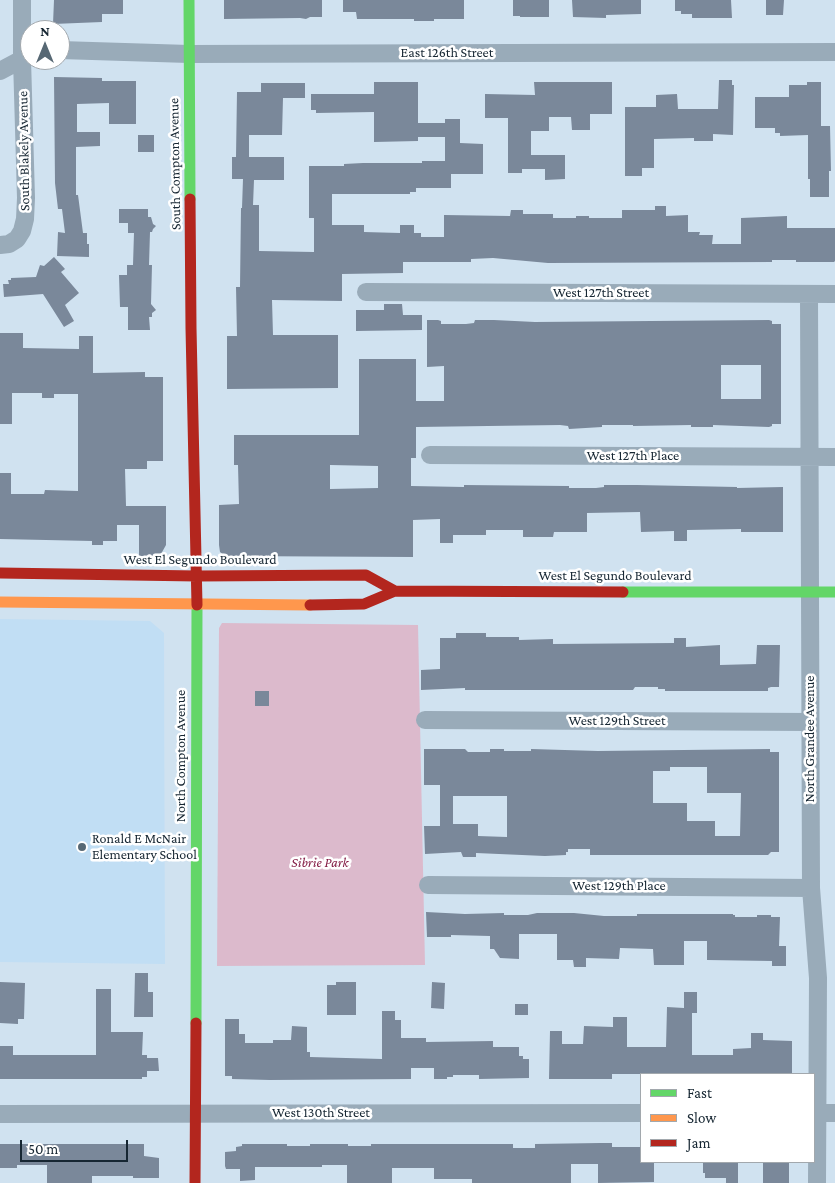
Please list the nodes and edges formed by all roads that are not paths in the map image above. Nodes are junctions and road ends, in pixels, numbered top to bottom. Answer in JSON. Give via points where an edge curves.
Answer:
{"nodes":[{"id":1,"x":22,"y":0,"type":"edge"},
{"id":2,"x":189,"y":0,"type":"edge"},
{"id":3,"x":23,"y":20,"type":"edge"},
{"id":4,"x":70,"y":50,"type":"edge"},
{"id":5,"x":835,"y":52,"type":"edge"},
{"id":6,"x":189,"y":54,"type":"junction"},
{"id":7,"x":20,"y":60,"type":"edge"},
{"id":8,"x":26,"y":70,"type":"edge"},
{"id":9,"x":0,"y":71,"type":"edge"},
{"id":10,"x":8,"y":242,"type":"edge"},
{"id":11,"x":366,"y":292,"type":"dead end"},
{"id":12,"x":809,"y":294,"type":"junction"},
{"id":13,"x":835,"y":294,"type":"edge"},
{"id":14,"x":191,"y":328,"type":"joint"},
{"id":15,"x":430,"y":455,"type":"dead end"},
{"id":16,"x":810,"y":457,"type":"junction"},
{"id":17,"x":835,"y":457,"type":"edge"},
{"id":18,"x":0,"y":573,"type":"edge"},
{"id":19,"x":197,"y":576,"type":"junction"},
{"id":20,"x":395,"y":591,"type":"junction"},
{"id":21,"x":810,"y":592,"type":"junction"},
{"id":22,"x":835,"y":592,"type":"edge"},
{"id":23,"x":0,"y":602,"type":"edge"},
{"id":24,"x":197,"y":606,"type":"junction"},
{"id":25,"x":425,"y":720,"type":"dead end"},
{"id":26,"x":810,"y":722,"type":"junction"},
{"id":27,"x":428,"y":886,"type":"dead end"},
{"id":28,"x":811,"y":888,"type":"junction"},
{"id":29,"x":195,"y":1113,"type":"junction"},
{"id":30,"x":640,"y":1113,"type":"edge"},
{"id":31,"x":815,"y":1113,"type":"edge"},
{"id":32,"x":835,"y":1113,"type":"edge"},
{"id":33,"x":0,"y":1114,"type":"edge"},
{"id":34,"x":195,"y":1183,"type":"edge"},
{"id":35,"x":817,"y":1183,"type":"edge"}],
"edges":[{"from":1,"to":3,"type":"street","name":"South Blakely Avenue"},
{"from":2,"to":6,"type":"main road","name":"South Compton Avenue"},
{"from":4,"to":6,"type":"street","name":"East 126th Street"},
{"from":5,"to":6,"type":"street","name":"East 126th Street"},
{"from":6,"to":14,"type":"main road","name":"South Compton Avenue"},
{"from":7,"to":9,"type":"street"},
{"from":8,"to":10,"type":"street","name":"South Blakely Avenue","via":[[25,219],[22,231]]},
{"from":11,"to":12,"type":"street","name":"West 127th Street"},
{"from":12,"to":13,"type":"street","name":"West 127th Street"},
{"from":12,"to":16,"type":"street","name":"North Grandee Avenue"},
{"from":14,"to":19,"type":"main road","name":"North Compton Avenue"},
{"from":15,"to":16,"type":"street","name":"West 127th Place"},
{"from":16,"to":17,"type":"street","name":"West 127th Place"},
{"from":16,"to":21,"type":"street","name":"North Grandee Avenue"},
{"from":18,"to":19,"type":"main road","name":"West El Segundo Boulevard"},
{"from":19,"to":20,"type":"main road","name":"West El Segundo Boulevard","via":[[366,574]]},
{"from":19,"to":24,"type":"main road","name":"North Compton Avenue"},
{"from":20,"to":21,"type":"main road","name":"West El Segundo Boulevard"},
{"from":20,"to":24,"type":"main road","name":"West El Segundo Boulevard","via":[[364,604]]},
{"from":21,"to":22,"type":"main road","name":"West El Segundo Boulevard"},
{"from":21,"to":26,"type":"street","name":"North Grandee Avenue"},
{"from":23,"to":24,"type":"main road","name":"West El Segundo Boulevard"},
{"from":24,"to":29,"type":"main road","name":"North Compton Avenue"},
{"from":25,"to":26,"type":"street","name":"West 129th Street"},
{"from":26,"to":28,"type":"street","name":"North Grandee Avenue"},
{"from":27,"to":28,"type":"street","name":"West 129th Place"},
{"from":28,"to":31,"type":"street","name":"North Grandee Avenue","via":[[818,978]]},
{"from":29,"to":30,"type":"street","name":"West 130th Street"},
{"from":29,"to":33,"type":"street","name":"West 130th Street"},
{"from":29,"to":34,"type":"main road","name":"North Compton Avenue"},
{"from":31,"to":32,"type":"street"},
{"from":31,"to":35,"type":"street","name":"North Grandee Avenue"}]}
